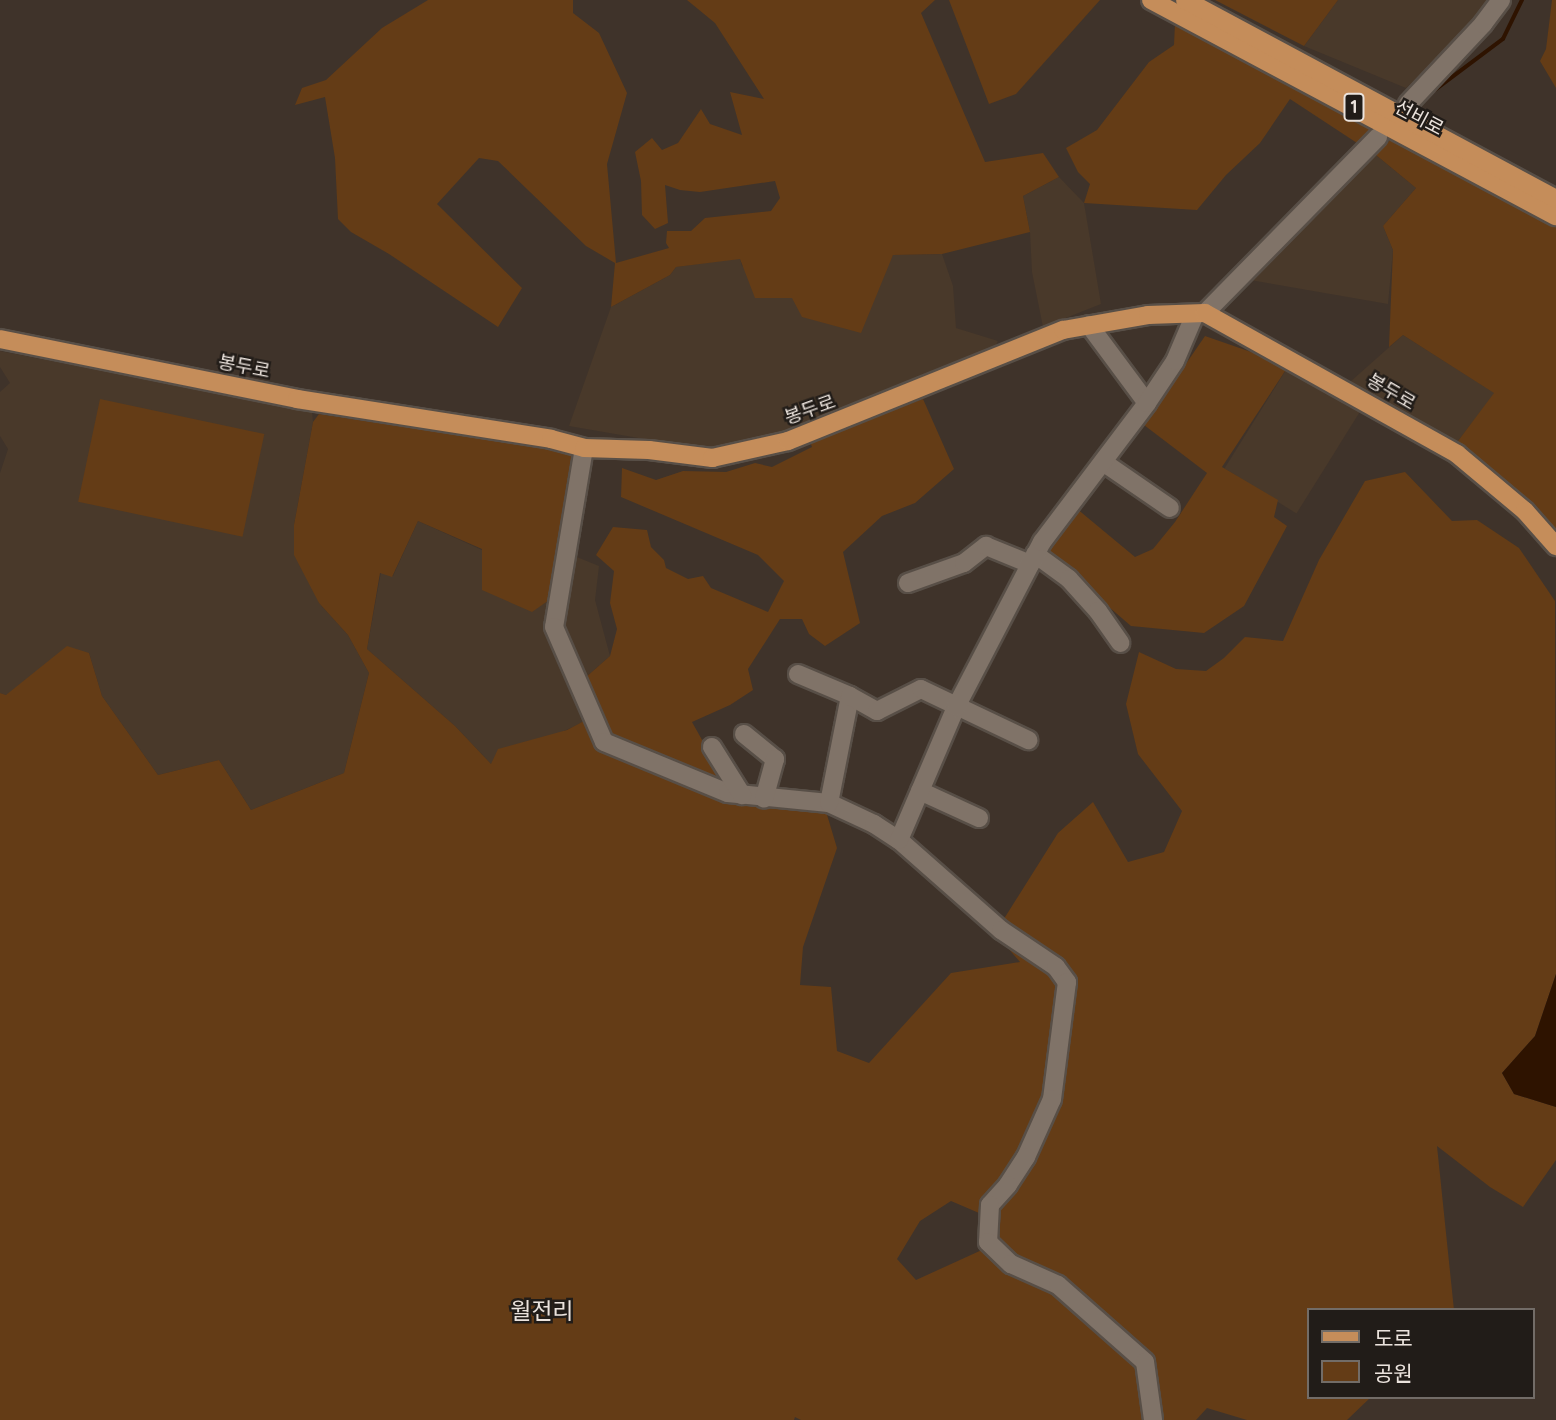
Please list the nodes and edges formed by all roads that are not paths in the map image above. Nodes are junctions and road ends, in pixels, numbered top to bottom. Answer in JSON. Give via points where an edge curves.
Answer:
{"nodes":[{"id":1,"x":1151,"y":0,"type":"edge"},
{"id":2,"x":1185,"y":0,"type":"edge"},
{"id":3,"x":1501,"y":0,"type":"edge"},
{"id":4,"x":1408,"y":104,"type":"dead end"},
{"id":5,"x":1378,"y":137,"type":"dead end"},
{"id":6,"x":1556,"y":199,"type":"edge"},
{"id":7,"x":1556,"y":216,"type":"edge"},
{"id":8,"x":1200,"y":314,"type":"junction"},
{"id":9,"x":1089,"y":325,"type":"junction"},
{"id":10,"x":0,"y":339,"type":"edge"},
{"id":11,"x":1147,"y":403,"type":"junction"},
{"id":12,"x":584,"y":448,"type":"junction"},
{"id":13,"x":1103,"y":462,"type":"junction"},
{"id":14,"x":1170,"y":508,"type":"dead end"},
{"id":15,"x":1556,"y":546,"type":"edge"},
{"id":16,"x":1033,"y":559,"type":"junction"},
{"id":17,"x":908,"y":583,"type":"dead end"},
{"id":18,"x":1120,"y":643,"type":"dead end"},
{"id":19,"x":798,"y":674,"type":"dead end"},
{"id":20,"x":850,"y":696,"type":"junction"},
{"id":21,"x":956,"y":707,"type":"junction"},
{"id":22,"x":744,"y":734,"type":"dead end"},
{"id":23,"x":1028,"y":740,"type":"dead end"},
{"id":24,"x":712,"y":747,"type":"dead end"},
{"id":25,"x":920,"y":791,"type":"junction"},
{"id":26,"x":742,"y":795,"type":"junction"},
{"id":27,"x":764,"y":799,"type":"junction"},
{"id":28,"x":830,"y":803,"type":"junction"},
{"id":29,"x":979,"y":818,"type":"dead end"},
{"id":30,"x":900,"y":841,"type":"junction"},
{"id":31,"x":1153,"y":1420,"type":"edge"}],
"edges":[{"from":1,"to":7,"type":"main road","name":"선비로","number":"1"},
{"from":2,"to":6,"type":"main road","name":"선비로","number":"1"},
{"from":3,"to":4,"type":"street"},
{"from":5,"to":8,"type":"street"},
{"from":8,"to":9,"type":"main road","name":"봉두로","via":[[1148,315]]},
{"from":8,"to":11,"type":"street"},
{"from":8,"to":15,"type":"main road","name":"봉두로","via":[[1457,454],[1525,511]]},
{"from":9,"to":11,"type":"street"},
{"from":9,"to":12,"type":"main road","name":"봉두로","via":[[1063,330],[883,405],[767,446],[712,458]]},
{"from":10,"to":12,"type":"main road","name":"봉두로","via":[[297,399]]},
{"from":11,"to":13,"type":"street"},
{"from":12,"to":26,"type":"street","via":[[554,627],[590,713],[604,742]]},
{"from":13,"to":14,"type":"street"},
{"from":13,"to":16,"type":"street"},
{"from":16,"to":17,"type":"street","via":[[986,546],[964,563]]},
{"from":16,"to":18,"type":"street","via":[[1069,579]]},
{"from":16,"to":21,"type":"street"},
{"from":19,"to":20,"type":"street"},
{"from":20,"to":21,"type":"street","via":[[877,711],[920,689]]},
{"from":20,"to":28,"type":"street"},
{"from":21,"to":23,"type":"street"},
{"from":21,"to":25,"type":"street"},
{"from":22,"to":27,"type":"street","via":[[775,759]]},
{"from":24,"to":26,"type":"street"},
{"from":25,"to":29,"type":"street"},
{"from":25,"to":30,"type":"street"},
{"from":26,"to":27,"type":"street"},
{"from":27,"to":28,"type":"street"},
{"from":28,"to":30,"type":"street"},
{"from":30,"to":31,"type":"street","via":[[1001,930],[1056,967],[1067,982],[1052,1099],[1026,1157],[990,1206],[988,1242],[1012,1264],[1058,1285],[1144,1362]]}]}
